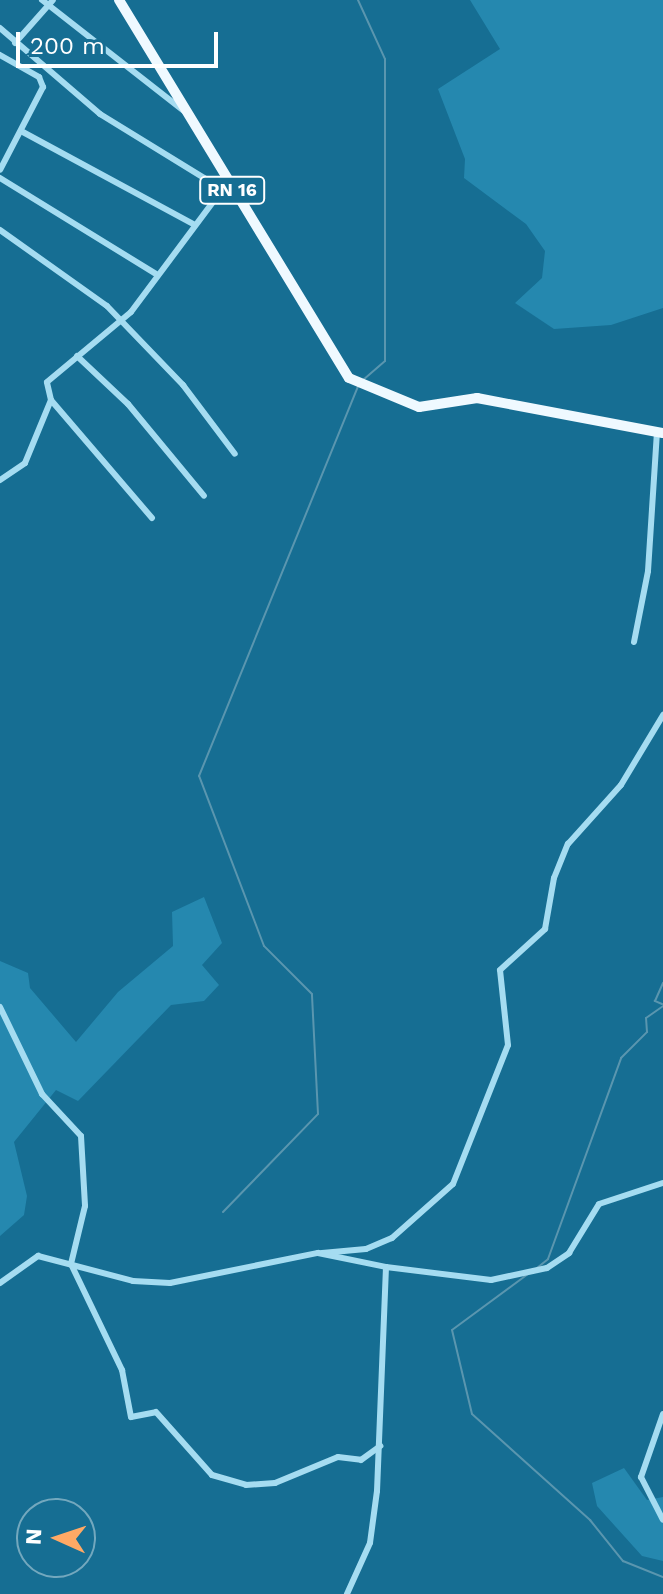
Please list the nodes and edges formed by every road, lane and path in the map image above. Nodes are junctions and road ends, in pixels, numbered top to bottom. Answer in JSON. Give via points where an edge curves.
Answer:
{"nodes":[{"id":1,"x":119,"y":0,"type":"edge"},
{"id":2,"x":48,"y":2,"type":"edge"},
{"id":3,"x":0,"y":28,"type":"edge"},
{"id":4,"x":15,"y":43,"type":"junction"},
{"id":5,"x":0,"y":55,"type":"edge"},
{"id":6,"x":194,"y":116,"type":"junction"},
{"id":7,"x":21,"y":131,"type":"junction"},
{"id":8,"x":0,"y":170,"type":"edge"},
{"id":9,"x":0,"y":178,"type":"edge"},
{"id":10,"x":224,"y":186,"type":"junction"},
{"id":11,"x":193,"y":224,"type":"junction"},
{"id":12,"x":0,"y":230,"type":"edge"},
{"id":13,"x":156,"y":274,"type":"junction"},
{"id":14,"x":121,"y":322,"type":"junction"},
{"id":15,"x":77,"y":356,"type":"junction"},
{"id":16,"x":51,"y":400,"type":"junction"},
{"id":17,"x":660,"y":432,"type":"edge"},
{"id":18,"x":235,"y":454,"type":"dead end"},
{"id":19,"x":0,"y":480,"type":"edge"},
{"id":20,"x":204,"y":496,"type":"dead end"},
{"id":21,"x":152,"y":518,"type":"dead end"},
{"id":22,"x":634,"y":642,"type":"dead end"},
{"id":23,"x":663,"y":715,"type":"edge"},
{"id":24,"x":0,"y":1007,"type":"edge"},
{"id":25,"x":663,"y":1183,"type":"edge"},
{"id":26,"x":318,"y":1253,"type":"junction"},
{"id":27,"x":71,"y":1264,"type":"junction"},
{"id":28,"x":386,"y":1267,"type":"junction"},
{"id":29,"x":0,"y":1283,"type":"edge"},
{"id":30,"x":663,"y":1414,"type":"edge"},
{"id":31,"x":380,"y":1446,"type":"junction"},
{"id":32,"x":663,"y":1520,"type":"edge"},
{"id":33,"x":347,"y":1594,"type":"edge"}],
"edges":[{"from":1,"to":6,"type":"main road","number":"RN 16"},
{"from":2,"to":4,"type":"street"},
{"from":2,"to":6,"type":"street","via":[[146,86]]},
{"from":3,"to":4,"type":"street"},
{"from":4,"to":10,"type":"street","via":[[100,114]]},
{"from":5,"to":7,"type":"street","via":[[43,82]]},
{"from":6,"to":10,"type":"main road","number":"RN 16"},
{"from":7,"to":8,"type":"street"},
{"from":7,"to":11,"type":"street"},
{"from":9,"to":13,"type":"street"},
{"from":10,"to":11,"type":"street"},
{"from":10,"to":17,"type":"main road","number":"RN 16","via":[[349,378],[419,407],[477,398]]},
{"from":11,"to":13,"type":"street"},
{"from":12,"to":14,"type":"street","via":[[71,278]]},
{"from":13,"to":14,"type":"street"},
{"from":14,"to":15,"type":"street"},
{"from":14,"to":18,"type":"street","via":[[183,385]]},
{"from":15,"to":16,"type":"street","via":[[47,382]]},
{"from":15,"to":20,"type":"street","via":[[128,404]]},
{"from":16,"to":19,"type":"street","via":[[25,463]]},
{"from":16,"to":21,"type":"street"},
{"from":17,"to":22,"type":"street","via":[[648,571]]},
{"from":23,"to":26,"type":"street","via":[[621,785],[568,844],[554,878],[545,929],[500,970],[508,1045],[453,1184],[392,1238],[366,1249]]},
{"from":24,"to":27,"type":"street","via":[[42,1094],[81,1136],[85,1206]]},
{"from":25,"to":28,"type":"street","via":[[599,1204],[569,1253],[547,1268],[491,1280]]},
{"from":26,"to":27,"type":"street","via":[[170,1283]]},
{"from":26,"to":28,"type":"street"},
{"from":27,"to":29,"type":"street","via":[[38,1256]]},
{"from":27,"to":31,"type":"street","via":[[122,1370],[131,1417],[156,1412],[212,1475],[246,1485],[275,1483],[338,1457],[361,1460]]},
{"from":28,"to":31,"type":"street"},
{"from":30,"to":32,"type":"street","via":[[641,1477]]},
{"from":31,"to":33,"type":"street","via":[[370,1543]]}]}
